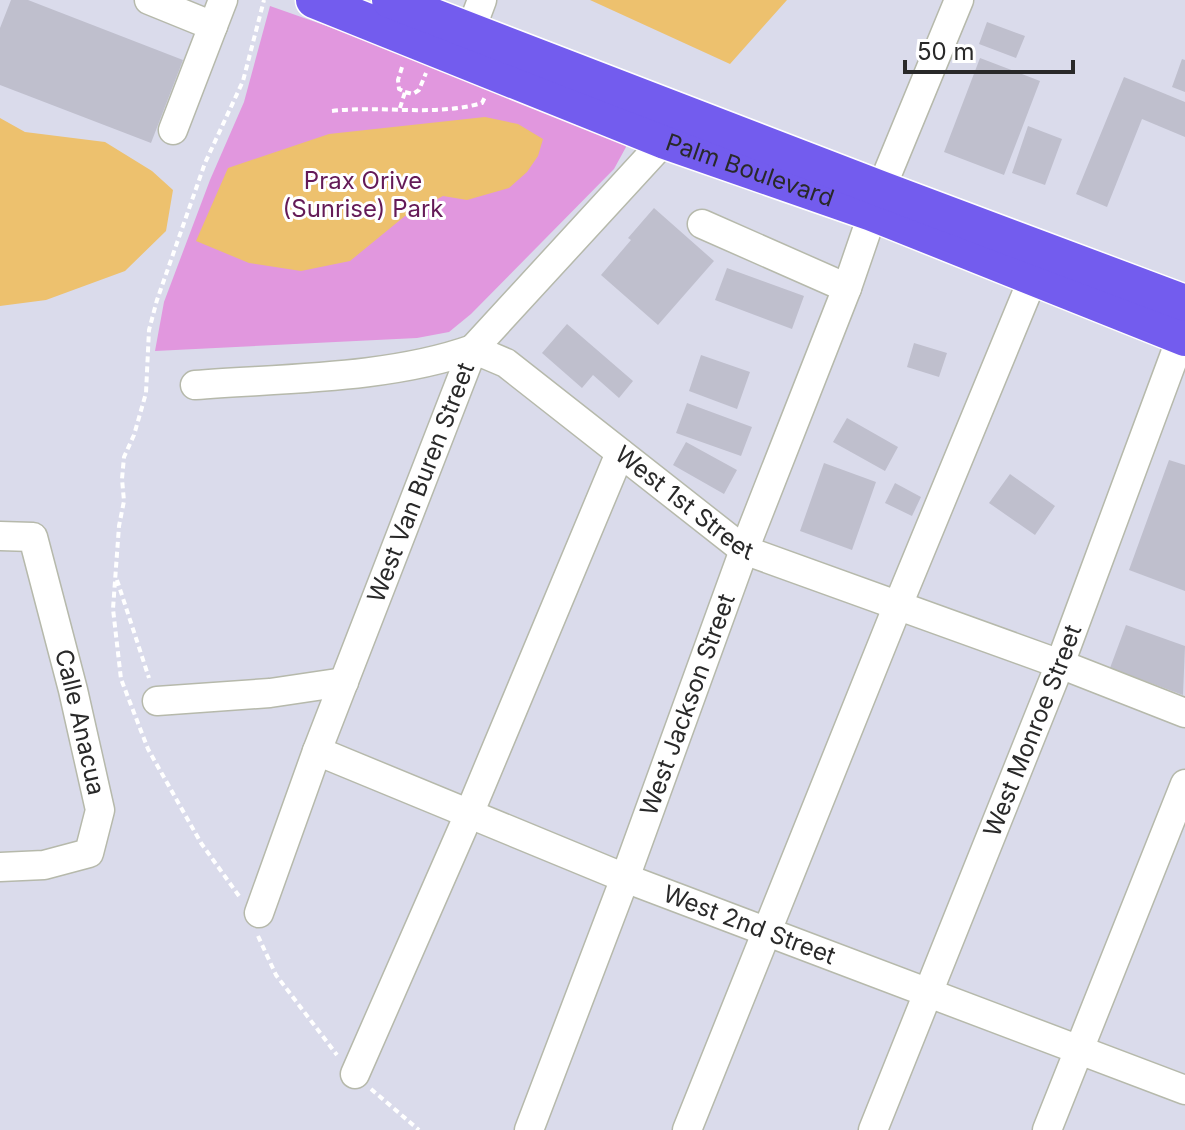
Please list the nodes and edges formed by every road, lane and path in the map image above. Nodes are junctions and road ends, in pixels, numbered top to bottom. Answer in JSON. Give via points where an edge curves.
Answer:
{"nodes":[{"id":1,"x":149,"y":0,"type":"edge"},
{"id":2,"x":264,"y":0,"type":"edge"},
{"id":3,"x":314,"y":0,"type":"edge"},
{"id":4,"x":390,"y":0,"type":"edge"},
{"id":5,"x":959,"y":0,"type":"edge"},
{"id":6,"x":218,"y":13,"type":"edge"},
{"id":7,"x":476,"y":16,"type":"edge"},
{"id":8,"x":404,"y":62,"type":"dead end"},
{"id":9,"x":426,"y":71,"type":"dead end"},
{"id":10,"x":405,"y":92,"type":"junction"},
{"id":11,"x":486,"y":95,"type":"dead end"},
{"id":12,"x":400,"y":108,"type":"junction"},
{"id":13,"x":332,"y":111,"type":"dead end"},
{"id":14,"x":688,"y":114,"type":"junction"},
{"id":15,"x":173,"y":130,"type":"dead end"},
{"id":16,"x":665,"y":141,"type":"junction"},
{"id":17,"x":876,"y":201,"type":"junction"},
{"id":18,"x":702,"y":224,"type":"dead end"},
{"id":19,"x":1033,"y":278,"type":"junction"},
{"id":20,"x":847,"y":288,"type":"junction"},
{"id":21,"x":1184,"y":326,"type":"edge"},
{"id":22,"x":473,"y":349,"type":"junction"},
{"id":23,"x":195,"y":385,"type":"dead end"},
{"id":24,"x":620,"y":453,"type":"junction"},
{"id":25,"x":0,"y":536,"type":"edge"},
{"id":26,"x":744,"y":550,"type":"junction"},
{"id":27,"x":115,"y":574,"type":"junction"},
{"id":28,"x":898,"y":605,"type":"junction"},
{"id":29,"x":1060,"y":664,"type":"junction"},
{"id":30,"x":344,"y":682,"type":"junction"},
{"id":31,"x":157,"y":701,"type":"joint"},
{"id":32,"x":1185,"y":713,"type":"edge"},
{"id":33,"x":317,"y":751,"type":"junction"},
{"id":34,"x":1185,"y":784,"type":"edge"},
{"id":35,"x":469,"y":814,"type":"junction"},
{"id":36,"x":0,"y":867,"type":"edge"},
{"id":37,"x":625,"y":878,"type":"junction"},
{"id":38,"x":252,"y":914,"type":"junction"},
{"id":39,"x":767,"y":932,"type":"junction"},
{"id":40,"x":928,"y":994,"type":"junction"},
{"id":41,"x":1078,"y":1049,"type":"junction"},
{"id":42,"x":355,"y":1074,"type":"junction"},
{"id":43,"x":1185,"y":1090,"type":"edge"},
{"id":44,"x":419,"y":1130,"type":"edge"},
{"id":45,"x":529,"y":1130,"type":"edge"},
{"id":46,"x":687,"y":1130,"type":"edge"},
{"id":47,"x":873,"y":1130,"type":"edge"},
{"id":48,"x":1047,"y":1130,"type":"edge"}],
"edges":[{"from":1,"to":6,"type":"street"},
{"from":2,"to":27,"type":"path","via":[[243,81],[205,163],[157,300],[147,342],[146,393],[124,457]]},
{"from":3,"to":16,"type":"main road","name":"Palm Boulevard"},
{"from":4,"to":7,"type":"main road","name":"Palm Boulevard"},
{"from":5,"to":17,"type":"street","name":"West Jackson Street"},
{"from":6,"to":15,"type":"street"},
{"from":7,"to":14,"type":"main road","name":"Palm Boulevard"},
{"from":8,"to":10,"type":"path","via":[[398,80]]},
{"from":9,"to":10,"type":"path","via":[[419,90]]},
{"from":10,"to":12,"type":"path"},
{"from":11,"to":12,"type":"path","via":[[482,103],[463,108]]},
{"from":12,"to":13,"type":"path"},
{"from":14,"to":16,"type":"street","name":"West Van Buren Street"},
{"from":14,"to":17,"type":"main road","name":"Palm Boulevard"},
{"from":16,"to":17,"type":"main road","name":"Palm Boulevard"},
{"from":16,"to":22,"type":"street","name":"West Van Buren Street"},
{"from":17,"to":19,"type":"main road","name":"Palm Boulevard"},
{"from":17,"to":20,"type":"street","name":"West Jackson Street"},
{"from":17,"to":21,"type":"main road","name":"Palm Boulevard"},
{"from":18,"to":20,"type":"street"},
{"from":19,"to":21,"type":"main road","name":"Palm Boulevard"},
{"from":19,"to":28,"type":"street"},
{"from":20,"to":26,"type":"street","name":"West Jackson Street"},
{"from":21,"to":29,"type":"street","name":"West Monroe Street"},
{"from":22,"to":23,"type":"street","via":[[400,369]]},
{"from":22,"to":24,"type":"street","name":"West 1st Street","via":[[506,363]]},
{"from":22,"to":30,"type":"street","name":"West Van Buren Street"},
{"from":24,"to":26,"type":"street","name":"West 1st Street"},
{"from":24,"to":35,"type":"street"},
{"from":25,"to":36,"type":"street","name":"Calle Anacua","via":[[33,537],[100,810],[89,853],[44,865]]},
{"from":26,"to":28,"type":"street","name":"West 1st Street"},
{"from":26,"to":37,"type":"street","name":"West Jackson Street"},
{"from":27,"to":31,"type":"path"},
{"from":27,"to":38,"type":"path","via":[[114,634],[131,709],[201,843]]},
{"from":28,"to":29,"type":"street","name":"West 1st Street"},
{"from":28,"to":39,"type":"street"},
{"from":29,"to":32,"type":"street","name":"West 1st Street"},
{"from":29,"to":40,"type":"street","name":"West Monroe Street"},
{"from":30,"to":31,"type":"street"},
{"from":30,"to":33,"type":"street","name":"West Van Buren Street"},
{"from":33,"to":35,"type":"street","name":"West 2nd Street"},
{"from":33,"to":38,"type":"street","name":"West Van Buren Street"},
{"from":34,"to":41,"type":"street"},
{"from":35,"to":37,"type":"street","name":"West 2nd Street"},
{"from":35,"to":42,"type":"street"},
{"from":37,"to":39,"type":"street","name":"West 2nd Street"},
{"from":37,"to":45,"type":"street","name":"West Jackson Street"},
{"from":38,"to":42,"type":"path","via":[[276,975]]},
{"from":39,"to":40,"type":"street","name":"West 2nd Street"},
{"from":39,"to":46,"type":"street"},
{"from":40,"to":41,"type":"street","name":"West 2nd Street"},
{"from":40,"to":47,"type":"street","name":"West Monroe Street"},
{"from":41,"to":43,"type":"street","name":"West 2nd Street"},
{"from":41,"to":48,"type":"street"},
{"from":42,"to":44,"type":"path"}]}
